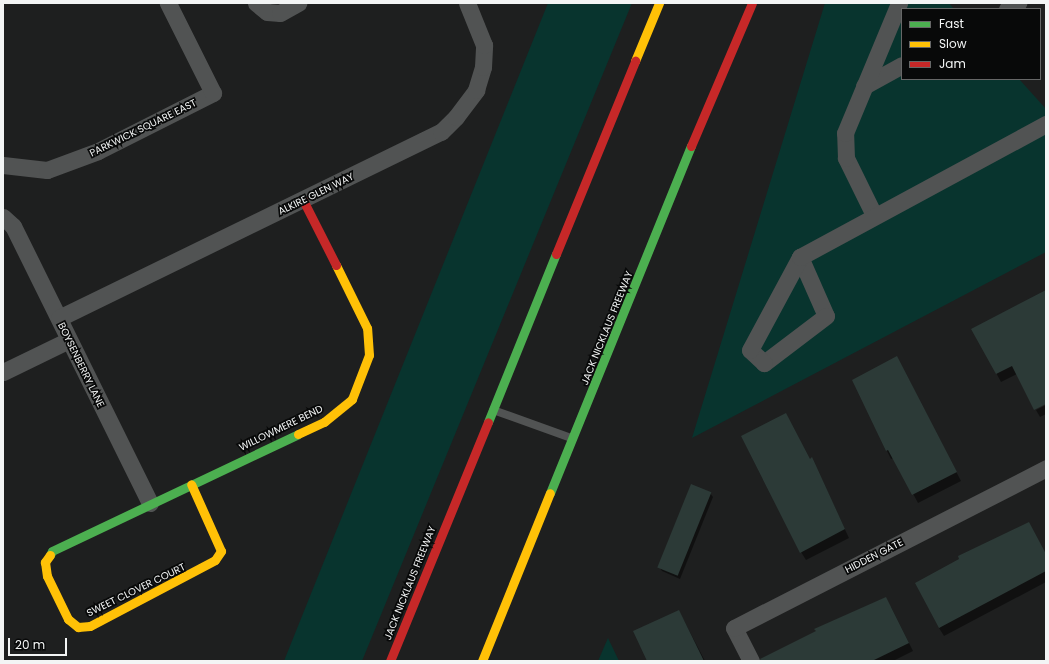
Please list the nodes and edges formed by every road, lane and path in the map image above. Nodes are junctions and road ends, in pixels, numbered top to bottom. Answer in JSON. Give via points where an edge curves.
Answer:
{"nodes":[{"id":1,"x":168,"y":3,"type":"edge"},
{"id":2,"x":298,"y":3,"type":"edge"},
{"id":3,"x":467,"y":3,"type":"edge"},
{"id":4,"x":659,"y":3,"type":"edge"},
{"id":5,"x":752,"y":3,"type":"edge"},
{"id":6,"x":899,"y":3,"type":"edge"},
{"id":7,"x":1018,"y":3,"type":"edge"},
{"id":8,"x":261,"y":8,"type":"edge"},
{"id":9,"x":1009,"y":8,"type":"edge"},
{"id":10,"x":901,"y":67,"type":"edge"},
{"id":11,"x":864,"y":86,"type":"junction"},
{"id":12,"x":1046,"y":124,"type":"edge"},
{"id":13,"x":3,"y":164,"type":"edge"},
{"id":14,"x":303,"y":200,"type":"junction"},
{"id":15,"x":874,"y":215,"type":"junction"},
{"id":16,"x":8,"y":222,"type":"edge"},
{"id":17,"x":800,"y":257,"type":"junction"},
{"id":18,"x":59,"y":318,"type":"junction"},
{"id":19,"x":69,"y":340,"type":"junction"},
{"id":20,"x":3,"y":372,"type":"edge"},
{"id":21,"x":493,"y":410,"type":"junction"},
{"id":22,"x":574,"y":439,"type":"junction"},
{"id":23,"x":1046,"y":468,"type":"edge"},
{"id":24,"x":191,"y":484,"type":"junction"},
{"id":25,"x":150,"y":503,"type":"junction"},
{"id":26,"x":390,"y":661,"type":"edge"},
{"id":27,"x":482,"y":661,"type":"edge"},
{"id":28,"x":751,"y":661,"type":"edge"}],
"edges":[{"from":1,"to":13,"type":"street","name":"PARKWICK SQUARE EAST","via":[[213,93],[98,151],[47,170]]},
{"from":2,"to":8,"type":"street","via":[[280,13]]},
{"from":3,"to":14,"type":"street","name":"ALKIRE GLEN WAY","via":[[484,45],[483,67],[476,90],[456,117],[441,132]]},
{"from":4,"to":21,"type":"main road","name":"JACK NICKLAUS FREEWAY"},
{"from":5,"to":22,"type":"main road","name":"JACK NICKLAUS FREEWAY","via":[[708,105]]},
{"from":6,"to":11,"type":"street"},
{"from":7,"to":9,"type":"street"},
{"from":10,"to":11,"type":"street"},
{"from":11,"to":15,"type":"street","via":[[845,133],[846,158]]},
{"from":12,"to":15,"type":"street"},
{"from":14,"to":18,"type":"street","name":"ALKIRE GLEN WAY"},
{"from":14,"to":24,"type":"main road","name":"WILLOWMERE BEND","via":[[366,328],[369,355],[363,376],[352,399],[324,422]]},
{"from":15,"to":17,"type":"street"},
{"from":16,"to":18,"type":"street","name":"BOYSENBERRY LANE"},
{"from":17,"to":17,"type":"street","via":[[826,316],[764,363],[750,350]]},
{"from":18,"to":19,"type":"street","name":"BOYSENBERRY LANE"},
{"from":19,"to":20,"type":"street"},
{"from":19,"to":25,"type":"street","name":"BOYSENBERRY LANE"},
{"from":21,"to":22,"type":"lane"},
{"from":21,"to":26,"type":"main road","name":"JACK NICKLAUS FREEWAY"},
{"from":22,"to":27,"type":"main road","name":"JACK NICKLAUS FREEWAY"},
{"from":23,"to":28,"type":"street","name":"HIDDEN GATE","via":[[734,628]]},
{"from":24,"to":25,"type":"main road","name":"WILLOWMERE BEND"},
{"from":24,"to":25,"type":"main road","name":"SWEET CLOVER COURT","via":[[216,536],[220,551],[216,560],[90,626],[78,627],[68,619],[47,576],[44,562],[52,551]]}]}
